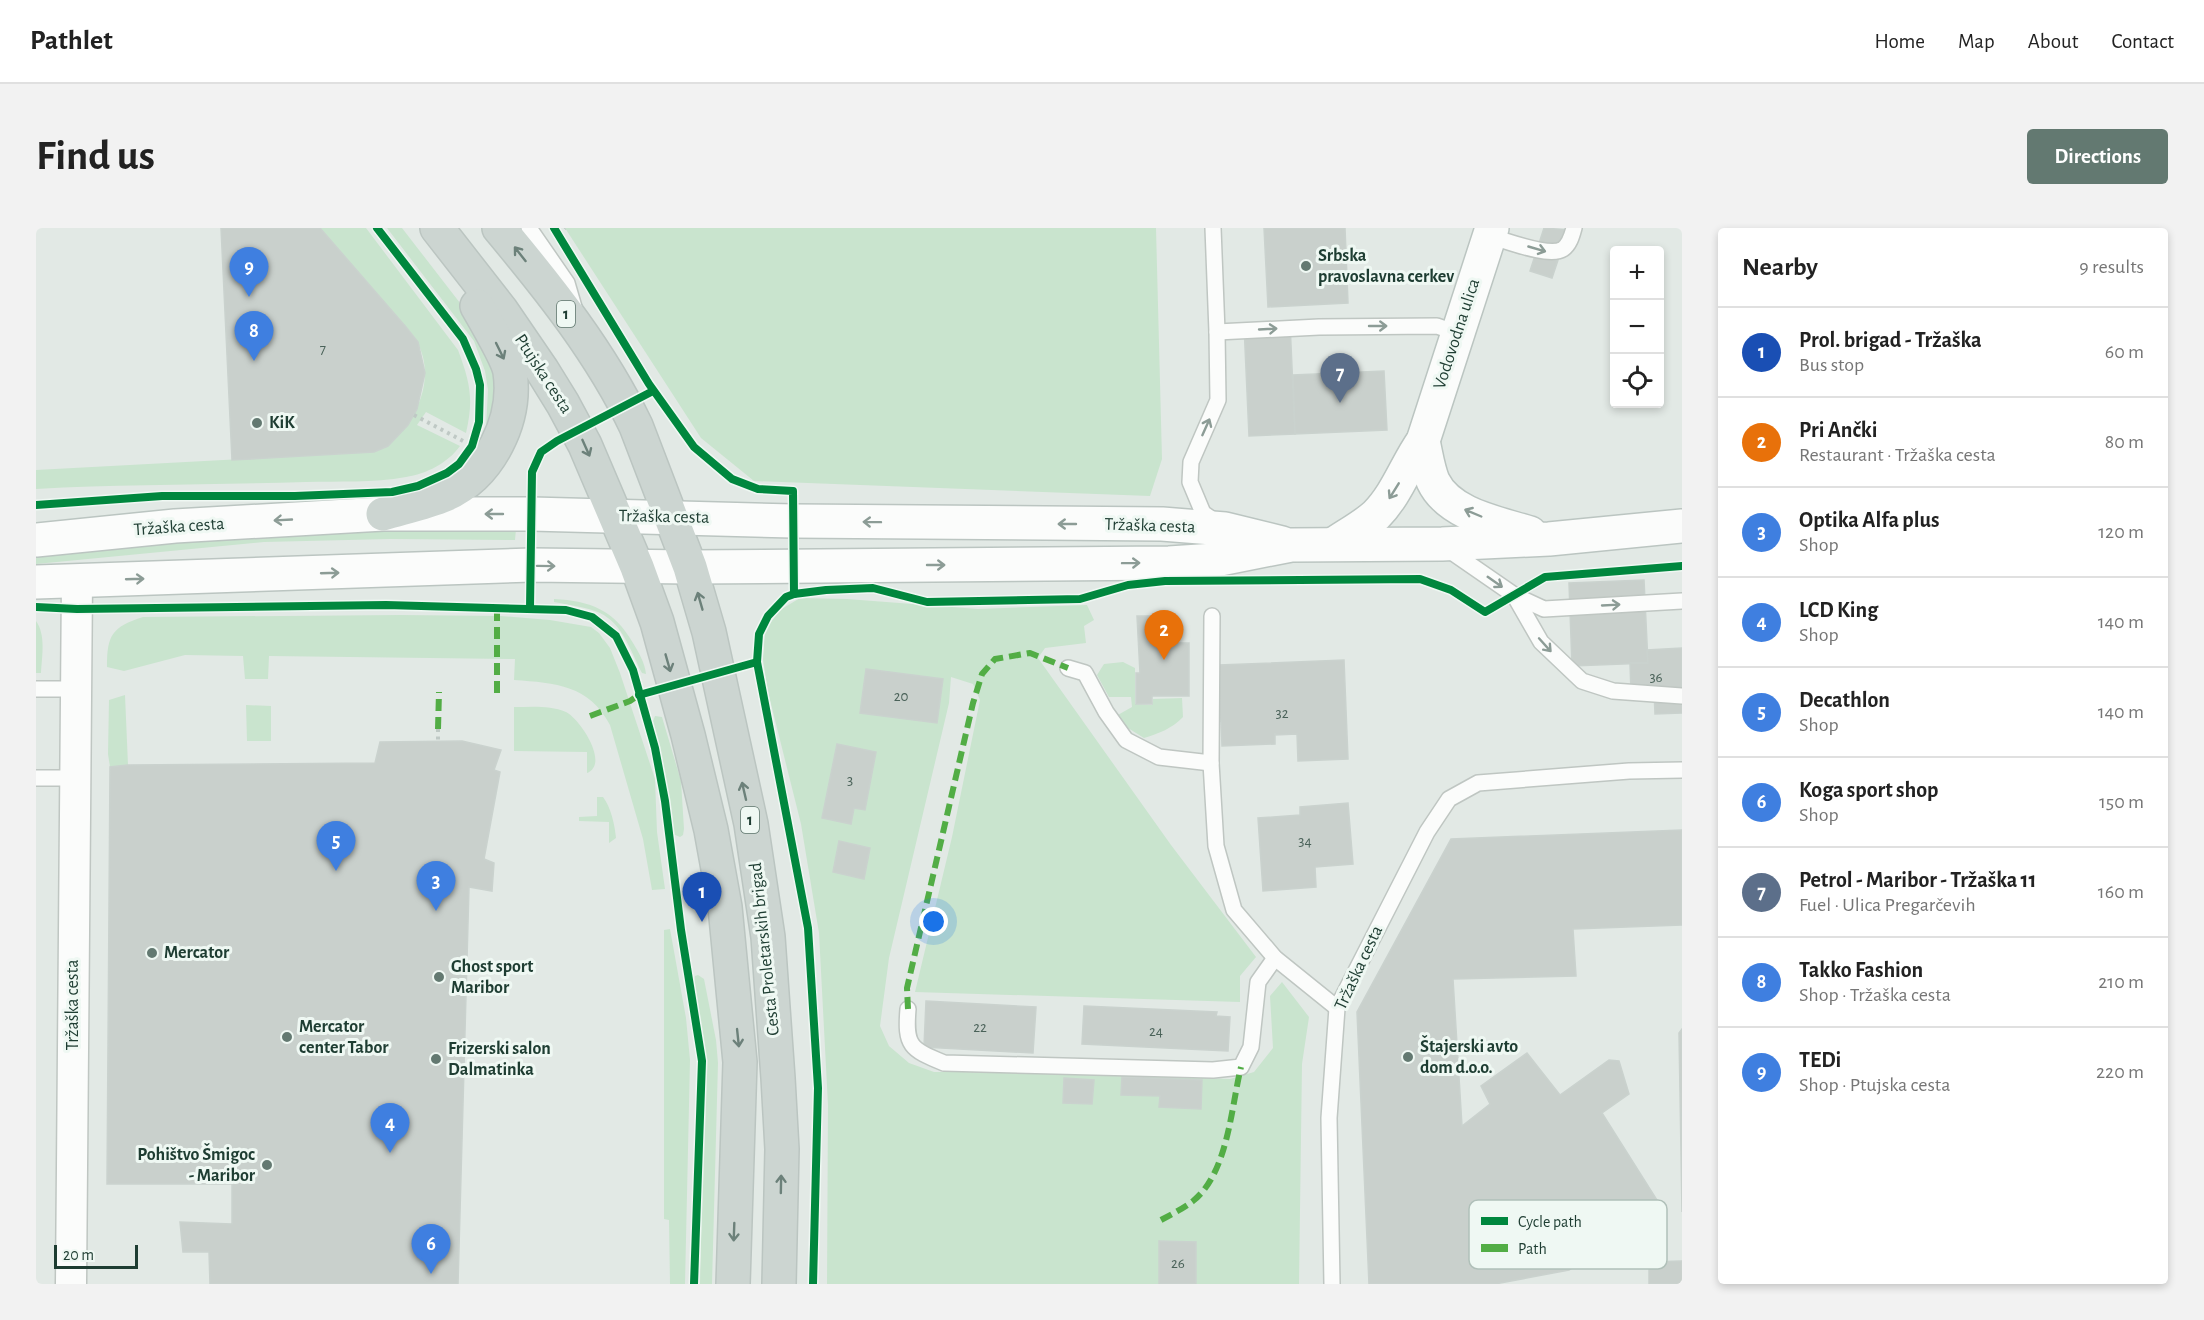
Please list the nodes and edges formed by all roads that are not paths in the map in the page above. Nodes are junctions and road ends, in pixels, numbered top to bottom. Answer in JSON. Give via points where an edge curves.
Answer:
{"nodes":[{"id":1,"x":437,"y":228,"type":"edge"},
{"id":2,"x":499,"y":228,"type":"edge"},
{"id":3,"x":529,"y":228,"type":"edge"},
{"id":4,"x":1213,"y":228,"type":"edge"},
{"id":5,"x":1574,"y":228,"type":"edge"},
{"id":6,"x":1490,"y":232,"type":"edge"},
{"id":7,"x":463,"y":259,"type":"junction"},
{"id":8,"x":1218,"y":332,"type":"junction"},
{"id":9,"x":1457,"y":333,"type":"junction"},
{"id":10,"x":583,"y":336,"type":"junction"},
{"id":11,"x":1423,"y":441,"type":"junction"},
{"id":12,"x":383,"y":514,"type":"junction"},
{"id":13,"x":616,"y":516,"type":"junction"},
{"id":14,"x":670,"y":517,"type":"junction"},
{"id":15,"x":1682,"y":526,"type":"edge"},
{"id":16,"x":1225,"y":529,"type":"junction"},
{"id":17,"x":40,"y":538,"type":"edge"},
{"id":18,"x":1549,"y":539,"type":"junction"},
{"id":19,"x":1334,"y":544,"type":"junction"},
{"id":20,"x":1442,"y":544,"type":"junction"},
{"id":21,"x":1291,"y":545,"type":"junction"},
{"id":22,"x":637,"y":567,"type":"junction"},
{"id":23,"x":690,"y":567,"type":"junction"},
{"id":24,"x":77,"y":581,"type":"junction"},
{"id":25,"x":36,"y":582,"type":"edge"},
{"id":26,"x":1514,"y":595,"type":"junction"},
{"id":27,"x":1682,"y":601,"type":"edge"},
{"id":28,"x":1212,"y":616,"type":"dead end"},
{"id":29,"x":1068,"y":668,"type":"dead end"},
{"id":30,"x":36,"y":689,"type":"edge"},
{"id":31,"x":75,"y":689,"type":"junction"},
{"id":32,"x":1682,"y":696,"type":"edge"},
{"id":33,"x":1211,"y":763,"type":"junction"},
{"id":34,"x":1682,"y":770,"type":"edge"},
{"id":35,"x":36,"y":778,"type":"edge"},
{"id":36,"x":75,"y":778,"type":"junction"},
{"id":37,"x":1275,"y":958,"type":"junction"},
{"id":38,"x":1337,"y":1008,"type":"junction"},
{"id":39,"x":908,"y":1009,"type":"dead end"},
{"id":40,"x":70,"y":1284,"type":"edge"},
{"id":41,"x":733,"y":1284,"type":"edge"},
{"id":42,"x":779,"y":1284,"type":"edge"},
{"id":43,"x":1332,"y":1284,"type":"edge"}],
"edges":[{"from":1,"to":7,"type":"main road","name":"Ptujska cesta"},
{"from":10,"to":2,"type":"main road","number":"1","one_way":true},
{"from":3,"to":10,"type":"lane","via":[[567,283]]},
{"from":4,"to":8,"type":"lane"},
{"from":6,"to":5,"type":"lane","one_way":true,"via":[[1549,252],[1563,249]]},
{"from":6,"to":9,"type":"main road","name":"Vodovodna ulica"},
{"from":7,"to":12,"type":"main road","one_way":true,"via":[[470,292],[510,370],[506,427],[481,451],[472,478],[446,495]]},
{"from":7,"to":13,"type":"main road","name":"Ptujska cesta","one_way":true,"via":[[563,404]]},
{"from":8,"to":9,"type":"lane","one_way":true,"via":[[1437,326]]},
{"from":16,"to":8,"type":"lane","one_way":true,"via":[[1203,513],[1190,482],[1191,462],[1218,400]]},
{"from":9,"to":11,"type":"main road","name":"Vodovodna ulica"},
{"from":10,"to":14,"type":"main road","number":"1","via":[[613,381],[636,426]]},
{"from":18,"to":11,"type":"main road","one_way":true,"via":[[1472,514],[1449,501],[1434,483]]},
{"from":11,"to":19,"type":"main road","name":"Vodovodna ulica","one_way":true,"via":[[1389,500],[1375,516]]},
{"from":13,"to":12,"type":"main road","name":"Tržaška cesta","one_way":true},
{"from":12,"to":17,"type":"main road","name":"Tržaška cesta","one_way":true},
{"from":13,"to":14,"type":"main road","name":"Tržaška cesta"},
{"from":13,"to":22,"type":"main road","name":"Ptujska cesta"},
{"from":16,"to":14,"type":"main road","name":"Tržaška cesta","one_way":true,"via":[[1162,524]]},
{"from":14,"to":23,"type":"main road","name":"Cesta Proletarskih brigad","number":"1"},
{"from":15,"to":18,"type":"main road","name":"Tržaška cesta"},
{"from":16,"to":21,"type":"main road","name":"Tržaška cesta"},
{"from":18,"to":20,"type":"main road","name":"Tržaška cesta"},
{"from":19,"to":20,"type":"main road","name":"Tržaška cesta"},
{"from":19,"to":21,"type":"main road","name":"Tržaška cesta"},
{"from":20,"to":26,"type":"lane","one_way":true},
{"from":23,"to":21,"type":"main road","name":"Tržaška cesta","one_way":true,"via":[[1169,563],[1215,560]]},
{"from":22,"to":23,"type":"main road","name":"Tržaška cesta"},
{"from":24,"to":22,"type":"main road","name":"Tržaška cesta","one_way":true,"via":[[531,565]]},
{"from":22,"to":41,"type":"main road","name":"Cesta Proletarskih brigad","one_way":true,"via":[[657,622],[688,735],[725,907],[740,1062]]},
{"from":42,"to":23,"type":"main road","name":"Cesta Proletarskih brigad","number":"1","one_way":true,"via":[[782,1149],[768,938],[751,824],[709,632]]},
{"from":24,"to":25,"type":"main road","name":"Tržaška cesta"},
{"from":24,"to":31,"type":"street","name":"Tržaška cesta"},
{"from":26,"to":27,"type":"lane","one_way":true,"via":[[1544,609]]},
{"from":26,"to":32,"type":"lane","one_way":true,"via":[[1541,642],[1582,681],[1613,691]]},
{"from":28,"to":33,"type":"lane"},
{"from":29,"to":33,"type":"lane","via":[[1084,673],[1126,740],[1159,758]]},
{"from":30,"to":31,"type":"lane"},
{"from":31,"to":36,"type":"street","name":"Tržaška cesta"},
{"from":33,"to":37,"type":"lane","via":[[1216,846],[1234,910]]},
{"from":34,"to":38,"type":"lane","name":"Tržaška cesta","via":[[1478,783],[1449,799]]},
{"from":35,"to":36,"type":"lane"},
{"from":36,"to":40,"type":"street","name":"Tržaška cesta"},
{"from":37,"to":38,"type":"lane"},
{"from":37,"to":39,"type":"lane","via":[[1258,982],[1251,1047],[1241,1067],[1213,1070],[944,1063],[913,1047],[906,1030]]},
{"from":38,"to":43,"type":"lane","name":"Tržaška cesta","via":[[1329,1118]]}]}
